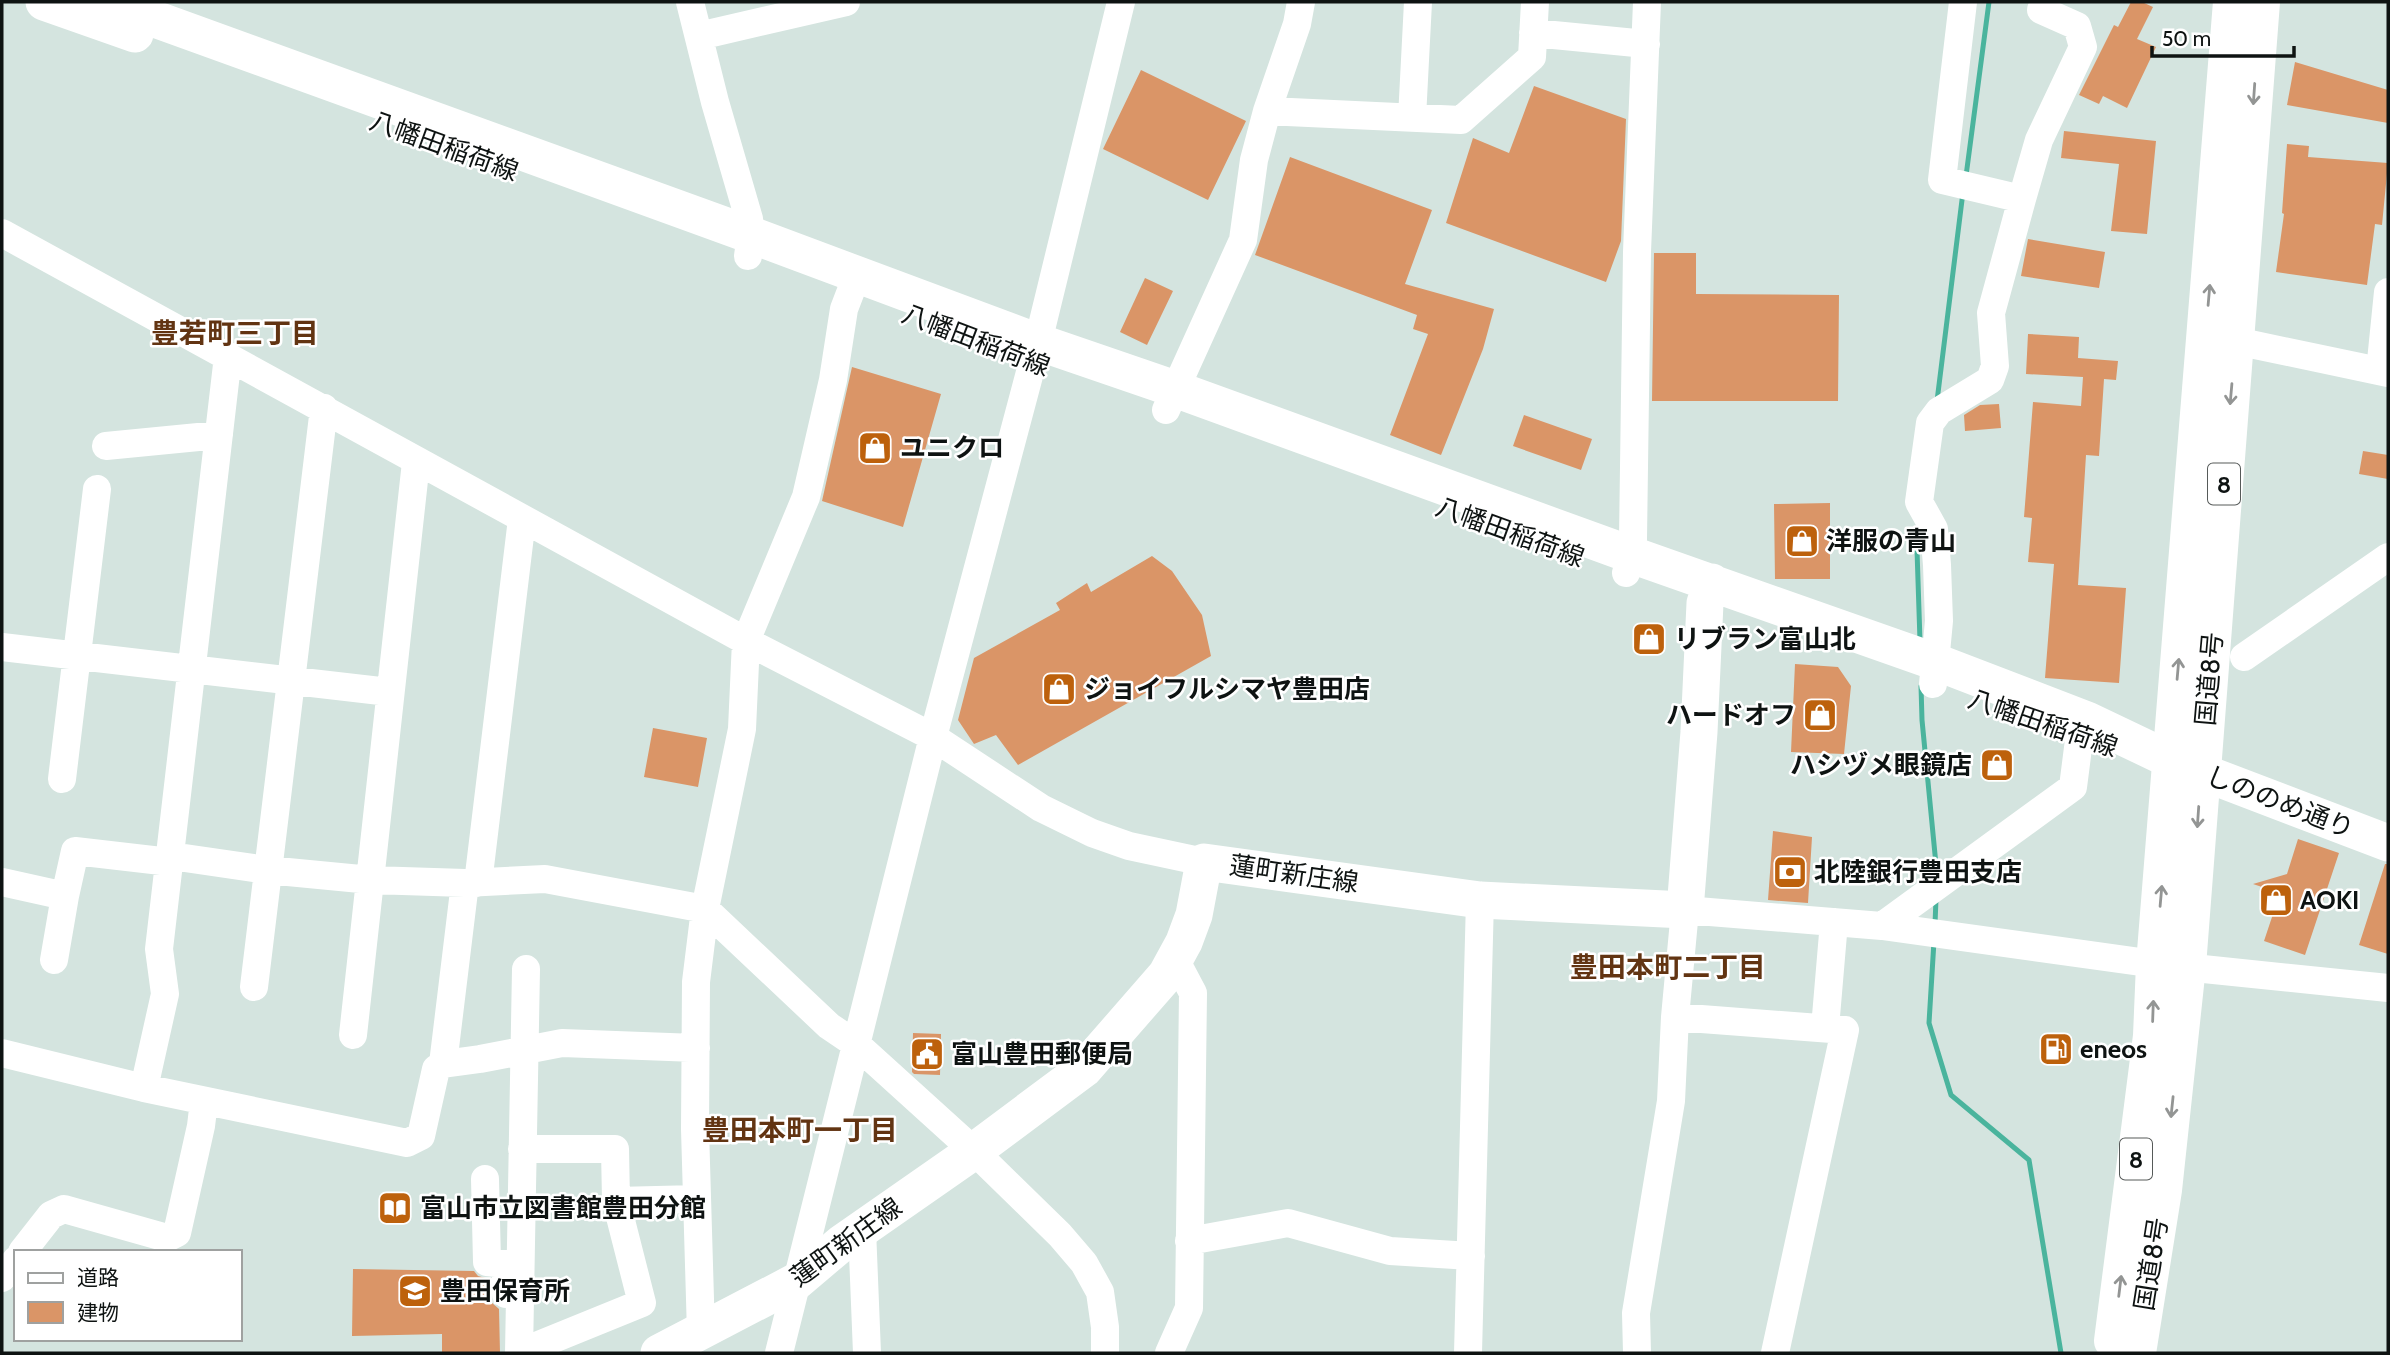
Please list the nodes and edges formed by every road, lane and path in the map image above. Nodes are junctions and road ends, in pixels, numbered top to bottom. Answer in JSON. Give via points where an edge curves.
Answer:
{"nodes":[{"id":1,"x":44,"y":2,"type":"edge"},
{"id":2,"x":108,"y":2,"type":"edge"},
{"id":3,"x":690,"y":2,"type":"edge"},
{"id":4,"x":846,"y":2,"type":"edge"},
{"id":5,"x":1121,"y":2,"type":"edge"},
{"id":6,"x":1301,"y":2,"type":"edge"},
{"id":7,"x":1418,"y":2,"type":"edge"},
{"id":8,"x":1535,"y":2,"type":"edge"},
{"id":9,"x":1647,"y":2,"type":"edge"},
{"id":10,"x":1963,"y":2,"type":"edge"},
{"id":11,"x":2232,"y":2,"type":"edge"},
{"id":12,"x":2261,"y":2,"type":"edge"},
{"id":13,"x":2035,"y":5,"type":"edge"},
{"id":14,"x":810,"y":6,"type":"edge"},
{"id":15,"x":1533,"y":33,"type":"junction"},
{"id":16,"x":699,"y":36,"type":"junction"},
{"id":17,"x":1646,"y":44,"type":"junction"},
{"id":18,"x":1267,"y":111,"type":"junction"},
{"id":19,"x":1412,"y":118,"type":"junction"},
{"id":20,"x":2022,"y":200,"type":"junction"},
{"id":21,"x":2,"y":233,"type":"edge"},
{"id":22,"x":749,"y":246,"type":"junction"},
{"id":23,"x":854,"y":284,"type":"junction"},
{"id":24,"x":2388,"y":292,"type":"edge"},
{"id":25,"x":2236,"y":341,"type":"junction"},
{"id":26,"x":1035,"y":352,"type":"junction"},
{"id":27,"x":228,"y":356,"type":"junction"},
{"id":28,"x":2384,"y":372,"type":"edge"},
{"id":29,"x":1171,"y":399,"type":"junction"},
{"id":30,"x":324,"y":408,"type":"junction"},
{"id":31,"x":219,"y":435,"type":"junction"},
{"id":32,"x":106,"y":446,"type":"dead end"},
{"id":33,"x":416,"y":462,"type":"junction"},
{"id":34,"x":97,"y":489,"type":"dead end"},
{"id":35,"x":522,"y":519,"type":"junction"},
{"id":36,"x":2388,"y":557,"type":"edge"},
{"id":37,"x":1629,"y":564,"type":"junction"},
{"id":38,"x":1709,"y":592,"type":"junction"},
{"id":39,"x":746,"y":641,"type":"junction"},
{"id":40,"x":2,"y":647,"type":"edge"},
{"id":41,"x":77,"y":656,"type":"junction"},
{"id":42,"x":2244,"y":657,"type":"dead end"},
{"id":43,"x":191,"y":668,"type":"junction"},
{"id":44,"x":1934,"y":673,"type":"junction"},
{"id":45,"x":290,"y":682,"type":"junction"},
{"id":46,"x":389,"y":692,"type":"junction"},
{"id":47,"x":933,"y":737,"type":"junction"},
{"id":48,"x":2079,"y":740,"type":"junction"},
{"id":49,"x":2187,"y":767,"type":"junction"},
{"id":50,"x":62,"y":779,"type":"dead end"},
{"id":51,"x":2388,"y":843,"type":"edge"},
{"id":52,"x":170,"y":859,"type":"junction"},
{"id":53,"x":1204,"y":862,"type":"junction"},
{"id":54,"x":267,"y":870,"type":"junction"},
{"id":55,"x":371,"y":880,"type":"junction"},
{"id":56,"x":2,"y":882,"type":"edge"},
{"id":57,"x":471,"y":883,"type":"junction"},
{"id":58,"x":65,"y":896,"type":"junction"},
{"id":59,"x":1480,"y":900,"type":"junction"},
{"id":60,"x":705,"y":909,"type":"junction"},
{"id":61,"x":1685,"y":910,"type":"junction"},
{"id":62,"x":1834,"y":922,"type":"junction"},
{"id":63,"x":1882,"y":926,"type":"junction"},
{"id":64,"x":1174,"y":959,"type":"junction"},
{"id":65,"x":54,"y":960,"type":"dead end"},
{"id":66,"x":2171,"y":965,"type":"junction"},
{"id":67,"x":526,"y":969,"type":"dead end"},
{"id":68,"x":254,"y":987,"type":"dead end"},
{"id":69,"x":2388,"y":988,"type":"edge"},
{"id":70,"x":1675,"y":1017,"type":"junction"},
{"id":71,"x":1825,"y":1028,"type":"junction"},
{"id":72,"x":353,"y":1035,"type":"dead end"},
{"id":73,"x":857,"y":1045,"type":"junction"},
{"id":74,"x":696,"y":1048,"type":"junction"},
{"id":75,"x":524,"y":1049,"type":"junction"},
{"id":76,"x":2,"y":1053,"type":"edge"},
{"id":77,"x":443,"y":1063,"type":"junction"},
{"id":78,"x":144,"y":1088,"type":"junction"},
{"id":79,"x":204,"y":1101,"type":"junction"},
{"id":80,"x":522,"y":1149,"type":"junction"},
{"id":81,"x":974,"y":1152,"type":"junction"},
{"id":82,"x":485,"y":1179,"type":"dead end"},
{"id":83,"x":696,"y":1199,"type":"junction"},
{"id":84,"x":616,"y":1200,"type":"junction"},
{"id":85,"x":862,"y":1229,"type":"junction"},
{"id":86,"x":1189,"y":1241,"type":"junction"},
{"id":87,"x":24,"y":1250,"type":"edge"},
{"id":88,"x":1471,"y":1256,"type":"junction"},
{"id":89,"x":14,"y":1263,"type":"edge"},
{"id":90,"x":2,"y":1279,"type":"edge"},
{"id":91,"x":797,"y":1281,"type":"junction"},
{"id":92,"x":701,"y":1333,"type":"junction"},
{"id":93,"x":506,"y":1353,"type":"edge"},
{"id":94,"x":519,"y":1353,"type":"edge"},
{"id":95,"x":659,"y":1353,"type":"edge"},
{"id":96,"x":779,"y":1353,"type":"edge"},
{"id":97,"x":867,"y":1353,"type":"edge"},
{"id":98,"x":1105,"y":1353,"type":"edge"},
{"id":99,"x":1168,"y":1353,"type":"edge"},
{"id":100,"x":1468,"y":1353,"type":"edge"},
{"id":101,"x":1637,"y":1353,"type":"edge"},
{"id":102,"x":1775,"y":1353,"type":"edge"},
{"id":103,"x":2112,"y":1353,"type":"edge"},
{"id":104,"x":2137,"y":1353,"type":"edge"}],
"edges":[{"from":1,"to":22,"type":"main road","name":"八幡田稲荷線"},
{"from":2,"to":22,"type":"main road","name":"八幡田稲荷線"},
{"from":3,"to":16,"type":"street"},
{"from":4,"to":14,"type":"street"},
{"from":5,"to":26,"type":"street"},
{"from":6,"to":18,"type":"street"},
{"from":7,"to":19,"type":"street"},
{"from":8,"to":15,"type":"street"},
{"from":9,"to":17,"type":"street"},
{"from":10,"to":20,"type":"street","via":[[1942,180]]},
{"from":49,"to":11,"type":"highway","name":"国道8号","number":"8","one_way":true},
{"from":12,"to":25,"type":"highway","name":"国道8号","number":"8","one_way":true},
{"from":13,"to":20,"type":"street","via":[[2077,26],[2083,47],[2039,140]]},
{"from":14,"to":16,"type":"street"},
{"from":15,"to":17,"type":"street"},
{"from":15,"to":19,"type":"street","via":[[1532,57],[1461,120]]},
{"from":16,"to":22,"type":"street","via":[[749,219]]},
{"from":17,"to":37,"type":"street"},
{"from":18,"to":19,"type":"street"},
{"from":18,"to":29,"type":"street","via":[[1254,160],[1243,240]]},
{"from":20,"to":44,"type":"street","via":[[1991,313],[1996,366],[1990,380],[1940,411],[1930,423],[1919,502],[1934,529],[1939,621]]},
{"from":21,"to":27,"type":"street"},
{"from":22,"to":23,"type":"main road","name":"八幡田稲荷線"},
{"from":23,"to":26,"type":"main road","name":"八幡田稲荷線"},
{"from":23,"to":39,"type":"street","via":[[844,309],[806,498]]},
{"from":24,"to":28,"type":"street"},
{"from":25,"to":28,"type":"street"},
{"from":25,"to":49,"type":"highway","name":"国道8号","number":"8","one_way":true},
{"from":26,"to":29,"type":"main road","name":"八幡田稲荷線"},
{"from":26,"to":47,"type":"street"},
{"from":27,"to":30,"type":"street"},
{"from":27,"to":31,"type":"street"},
{"from":29,"to":37,"type":"main road","name":"八幡田稲荷線"},
{"from":30,"to":33,"type":"street"},
{"from":30,"to":45,"type":"street"},
{"from":31,"to":32,"type":"street"},
{"from":31,"to":43,"type":"street"},
{"from":33,"to":35,"type":"street"},
{"from":33,"to":46,"type":"street"},
{"from":34,"to":41,"type":"street"},
{"from":35,"to":39,"type":"street"},
{"from":35,"to":57,"type":"street"},
{"from":36,"to":42,"type":"street"},
{"from":37,"to":38,"type":"main road","name":"八幡田稲荷線"},
{"from":38,"to":44,"type":"main road","name":"八幡田稲荷線"},
{"from":38,"to":61,"type":"main road"},
{"from":39,"to":47,"type":"street"},
{"from":39,"to":60,"type":"street","via":[[742,729]]},
{"from":40,"to":41,"type":"street"},
{"from":41,"to":43,"type":"street"},
{"from":41,"to":50,"type":"street"},
{"from":43,"to":45,"type":"street"},
{"from":43,"to":52,"type":"street"},
{"from":44,"to":48,"type":"main road","name":"八幡田稲荷線"},
{"from":44,"to":49,"type":"main road","name":"八幡田稲荷線","via":[[2087,720]]},
{"from":45,"to":46,"type":"street"},
{"from":45,"to":54,"type":"street"},
{"from":46,"to":55,"type":"street"},
{"from":47,"to":53,"type":"street","via":[[1041,808],[1093,833]]},
{"from":47,"to":73,"type":"street"},
{"from":48,"to":49,"type":"main road","name":"八幡田稲荷線"},
{"from":48,"to":63,"type":"street","via":[[2073,787]]},
{"from":49,"to":51,"type":"main road","name":"しののめ通り"},
{"from":49,"to":66,"type":"highway","name":"国道8号","number":"8"},
{"from":52,"to":54,"type":"street"},
{"from":52,"to":58,"type":"street","via":[[75,851]]},
{"from":52,"to":78,"type":"street","via":[[159,949],[165,994]]},
{"from":53,"to":59,"type":"main road","name":"蓮町新庄線"},
{"from":53,"to":64,"type":"main road","name":"蓮町新庄線","via":[[1194,915]]},
{"from":54,"to":55,"type":"street"},
{"from":54,"to":68,"type":"street"},
{"from":55,"to":57,"type":"street"},
{"from":55,"to":72,"type":"street"},
{"from":56,"to":58,"type":"street"},
{"from":57,"to":60,"type":"street","via":[[545,879]]},
{"from":57,"to":77,"type":"street"},
{"from":58,"to":65,"type":"street"},
{"from":59,"to":61,"type":"main road","name":"蓮町新庄線"},
{"from":59,"to":88,"type":"street"},
{"from":60,"to":73,"type":"street","via":[[829,1026]]},
{"from":60,"to":74,"type":"street","via":[[696,982]]},
{"from":61,"to":62,"type":"street"},
{"from":61,"to":70,"type":"street"},
{"from":62,"to":63,"type":"street"},
{"from":62,"to":71,"type":"street"},
{"from":63,"to":66,"type":"street"},
{"from":64,"to":81,"type":"main road","name":"蓮町新庄線","via":[[1166,975],[1084,1069]]},
{"from":64,"to":86,"type":"street","via":[[1192,993]]},
{"from":66,"to":69,"type":"street"},
{"from":103,"to":66,"type":"highway","name":"国道8号","number":"8","one_way":true,"via":[[2152,1036]]},
{"from":66,"to":104,"type":"highway","name":"国道8号","number":"8","one_way":true,"via":[[2163,1190]]},
{"from":67,"to":75,"type":"street"},
{"from":70,"to":71,"type":"street"},
{"from":70,"to":101,"type":"street","via":[[1671,1101],[1636,1313]]},
{"from":71,"to":102,"type":"street","via":[[1845,1030]]},
{"from":73,"to":81,"type":"street"},
{"from":73,"to":91,"type":"street"},
{"from":74,"to":75,"type":"street","via":[[562,1043]]},
{"from":74,"to":83,"type":"street"},
{"from":75,"to":77,"type":"street"},
{"from":75,"to":80,"type":"street"},
{"from":76,"to":78,"type":"street"},
{"from":77,"to":79,"type":"street","via":[[436,1069],[421,1136],[407,1143]]},
{"from":78,"to":79,"type":"street"},
{"from":79,"to":87,"type":"street","via":[[177,1233],[167,1238],[64,1209],[51,1215]]},
{"from":80,"to":84,"type":"street","via":[[615,1149]]},
{"from":80,"to":94,"type":"street"},
{"from":81,"to":85,"type":"main road","name":"蓮町新庄線"},
{"from":81,"to":98,"type":"street","via":[[1084,1263],[1100,1292]]},
{"from":82,"to":93,"type":"street","via":[[487,1262],[506,1264]]},
{"from":83,"to":84,"type":"street"},
{"from":83,"to":92,"type":"street"},
{"from":84,"to":94,"type":"street","via":[[642,1303]]},
{"from":85,"to":91,"type":"main road","name":"蓮町新庄線"},
{"from":85,"to":97,"type":"street"},
{"from":86,"to":88,"type":"street","via":[[1288,1223],[1390,1251]]},
{"from":86,"to":99,"type":"street","via":[[1189,1308]]},
{"from":88,"to":100,"type":"street"},
{"from":89,"to":90,"type":"street"},
{"from":91,"to":92,"type":"main road","name":"蓮町新庄線"},
{"from":91,"to":96,"type":"street"},
{"from":92,"to":95,"type":"main road","name":"蓮町新庄線"}]}
